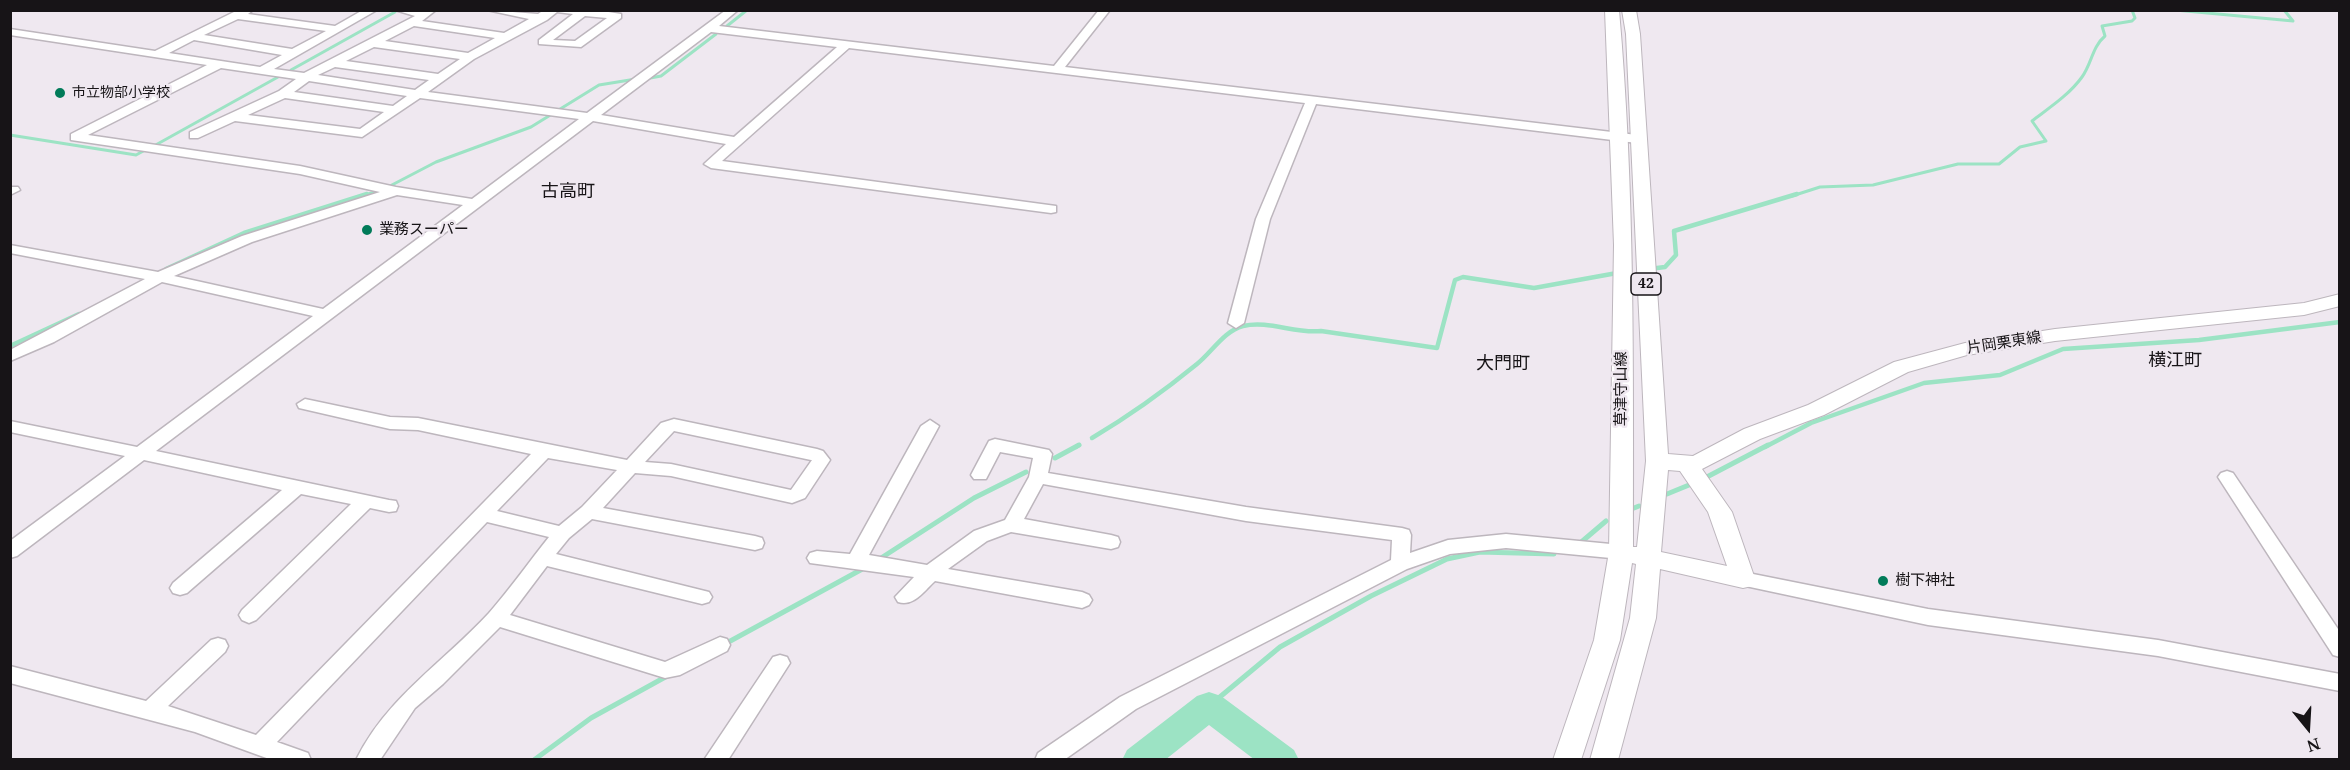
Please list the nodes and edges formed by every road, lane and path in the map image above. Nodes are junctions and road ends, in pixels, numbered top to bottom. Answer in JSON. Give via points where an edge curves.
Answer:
{"nodes":[{"id":1,"x":372,"y":10,"type":"edge"},
{"id":2,"x":400,"y":10,"type":"edge"},
{"id":3,"x":492,"y":10,"type":"edge"},
{"id":4,"x":554,"y":10,"type":"edge"},
{"id":5,"x":561,"y":10,"type":"edge"},
{"id":6,"x":733,"y":10,"type":"edge"},
{"id":7,"x":1105,"y":10,"type":"edge"},
{"id":8,"x":1612,"y":10,"type":"edge"},
{"id":9,"x":1629,"y":10,"type":"edge"},
{"id":10,"x":427,"y":12,"type":"edge"},
{"id":11,"x":243,"y":13,"type":"edge"},
{"id":12,"x":582,"y":13,"type":"junction"},
{"id":13,"x":543,"y":18,"type":"junction"},
{"id":14,"x":412,"y":23,"type":"junction"},
{"id":15,"x":709,"y":28,"type":"junction"},
{"id":16,"x":336,"y":29,"type":"junction"},
{"id":17,"x":10,"y":32,"type":"edge"},
{"id":18,"x":194,"y":37,"type":"junction"},
{"id":19,"x":507,"y":38,"type":"junction"},
{"id":20,"x":373,"y":43,"type":"junction"},
{"id":21,"x":847,"y":44,"type":"junction"},
{"id":22,"x":292,"y":52,"type":"junction"},
{"id":23,"x":157,"y":54,"type":"junction"},
{"id":24,"x":470,"y":57,"type":"junction"},
{"id":25,"x":333,"y":63,"type":"junction"},
{"id":26,"x":219,"y":64,"type":"junction"},
{"id":27,"x":1058,"y":69,"type":"junction"},
{"id":28,"x":263,"y":70,"type":"junction"},
{"id":29,"x":308,"y":76,"type":"junction"},
{"id":30,"x":438,"y":78,"type":"junction"},
{"id":31,"x":283,"y":94,"type":"junction"},
{"id":32,"x":417,"y":94,"type":"junction"},
{"id":33,"x":1312,"y":100,"type":"junction"},
{"id":34,"x":397,"y":110,"type":"junction"},
{"id":35,"x":235,"y":117,"type":"junction"},
{"id":36,"x":591,"y":117,"type":"junction"},
{"id":37,"x":194,"y":135,"type":"dead end"},
{"id":38,"x":1628,"y":138,"type":"junction"},
{"id":39,"x":738,"y":142,"type":"junction"},
{"id":40,"x":396,"y":191,"type":"junction"},
{"id":41,"x":473,"y":203,"type":"junction"},
{"id":42,"x":1051,"y":209,"type":"dead end"},
{"id":43,"x":10,"y":249,"type":"edge"},
{"id":44,"x":160,"y":277,"type":"junction"},
{"id":45,"x":2340,"y":300,"type":"edge"},
{"id":46,"x":325,"y":314,"type":"junction"},
{"id":47,"x":1236,"y":323,"type":"dead end"},
{"id":48,"x":10,"y":356,"type":"edge"},
{"id":49,"x":305,"y":404,"type":"dead end"},
{"id":50,"x":10,"y":426,"type":"edge"},
{"id":51,"x":930,"y":426,"type":"dead end"},
{"id":52,"x":544,"y":451,"type":"junction"},
{"id":53,"x":142,"y":453,"type":"junction"},
{"id":54,"x":1657,"y":461,"type":"junction"},
{"id":55,"x":1690,"y":464,"type":"junction"},
{"id":56,"x":631,"y":467,"type":"junction"},
{"id":57,"x":980,"y":475,"type":"dead end"},
{"id":58,"x":1038,"y":477,"type":"junction"},
{"id":59,"x":2227,"y":477,"type":"dead end"},
{"id":60,"x":298,"y":486,"type":"junction"},
{"id":61,"x":366,"y":501,"type":"junction"},
{"id":62,"x":389,"y":506,"type":"dead end"},
{"id":63,"x":589,"y":512,"type":"junction"},
{"id":64,"x":483,"y":514,"type":"junction"},
{"id":65,"x":1012,"y":525,"type":"junction"},
{"id":66,"x":562,"y":533,"type":"junction"},
{"id":67,"x":1111,"y":542,"type":"dead end"},
{"id":68,"x":755,"y":543,"type":"dead end"},
{"id":69,"x":10,"y":551,"type":"edge"},
{"id":70,"x":1621,"y":552,"type":"junction"},
{"id":71,"x":544,"y":558,"type":"junction"},
{"id":72,"x":817,"y":558,"type":"dead end"},
{"id":73,"x":1648,"y":558,"type":"junction"},
{"id":74,"x":869,"y":563,"type":"junction"},
{"id":75,"x":1400,"y":564,"type":"junction"},
{"id":76,"x":932,"y":574,"type":"junction"},
{"id":77,"x":1743,"y":579,"type":"junction"},
{"id":78,"x":180,"y":588,"type":"dead end"},
{"id":79,"x":702,"y":597,"type":"dead end"},
{"id":80,"x":905,"y":597,"type":"dead end"},
{"id":81,"x":1082,"y":600,"type":"dead end"},
{"id":82,"x":249,"y":615,"type":"dead end"},
{"id":83,"x":496,"y":618,"type":"junction"},
{"id":84,"x":720,"y":645,"type":"dead end"},
{"id":85,"x":218,"y":646,"type":"dead end"},
{"id":86,"x":2340,"y":649,"type":"edge"},
{"id":87,"x":780,"y":663,"type":"dead end"},
{"id":88,"x":10,"y":674,"type":"edge"},
{"id":89,"x":2340,"y":683,"type":"edge"},
{"id":90,"x":150,"y":710,"type":"junction"},
{"id":91,"x":260,"y":745,"type":"junction"},
{"id":92,"x":300,"y":759,"type":"edge"},
{"id":93,"x":367,"y":759,"type":"edge"},
{"id":94,"x":715,"y":759,"type":"edge"},
{"id":95,"x":1046,"y":759,"type":"edge"},
{"id":96,"x":1567,"y":759,"type":"edge"},
{"id":97,"x":1604,"y":759,"type":"edge"}],
"edges":[{"from":1,"to":16,"type":"street"},
{"from":2,"to":10,"type":"street"},
{"from":3,"to":13,"type":"street"},
{"from":4,"to":13,"type":"street"},
{"from":5,"to":12,"type":"street"},
{"from":6,"to":15,"type":"street"},
{"from":7,"to":27,"type":"street"},
{"from":8,"to":38,"type":"main road","name":"草津守山線","number":"42"},
{"from":9,"to":38,"type":"main road","name":"草津守山線","number":"42","via":[[1633,34]]},
{"from":10,"to":14,"type":"street"},
{"from":11,"to":16,"type":"street"},
{"from":11,"to":18,"type":"street"},
{"from":12,"to":12,"type":"street","via":[[617,16],[577,45],[543,42]]},
{"from":13,"to":19,"type":"street"},
{"from":14,"to":19,"type":"street"},
{"from":14,"to":20,"type":"street"},
{"from":15,"to":21,"type":"street"},
{"from":15,"to":36,"type":"street"},
{"from":16,"to":22,"type":"street"},
{"from":17,"to":23,"type":"street"},
{"from":18,"to":22,"type":"street"},
{"from":18,"to":23,"type":"street"},
{"from":19,"to":24,"type":"street"},
{"from":20,"to":24,"type":"street"},
{"from":20,"to":25,"type":"street"},
{"from":21,"to":27,"type":"street"},
{"from":21,"to":39,"type":"street"},
{"from":22,"to":28,"type":"street"},
{"from":23,"to":26,"type":"street"},
{"from":24,"to":30,"type":"street"},
{"from":25,"to":29,"type":"street"},
{"from":25,"to":30,"type":"street"},
{"from":26,"to":28,"type":"street"},
{"from":26,"to":40,"type":"street","via":[[75,136],[300,170]]},
{"from":27,"to":33,"type":"street"},
{"from":28,"to":29,"type":"street"},
{"from":29,"to":31,"type":"street"},
{"from":29,"to":32,"type":"street"},
{"from":30,"to":32,"type":"street"},
{"from":31,"to":34,"type":"street"},
{"from":31,"to":35,"type":"street"},
{"from":32,"to":34,"type":"street"},
{"from":32,"to":36,"type":"street"},
{"from":33,"to":38,"type":"street"},
{"from":33,"to":47,"type":"street","via":[[1263,219]]},
{"from":34,"to":35,"type":"street","via":[[362,133]]},
{"from":35,"to":37,"type":"street"},
{"from":36,"to":39,"type":"street"},
{"from":36,"to":41,"type":"street"},
{"from":38,"to":54,"type":"main road","name":"草津守山線","number":"42"},
{"from":38,"to":70,"type":"main road","name":"草津守山線","number":"42","via":[[1623,245]]},
{"from":39,"to":42,"type":"street","via":[[711,164]]},
{"from":40,"to":41,"type":"street"},
{"from":40,"to":44,"type":"street","via":[[298,220]]},
{"from":41,"to":46,"type":"street"},
{"from":43,"to":44,"type":"street"},
{"from":44,"to":46,"type":"street"},
{"from":44,"to":48,"type":"street"},
{"from":45,"to":55,"type":"main road","name":"片岡栗東線","via":[[2304,309],[2055,335],[1965,349],[1901,367],[1816,410],[1752,434]]},
{"from":46,"to":53,"type":"street"},
{"from":49,"to":52,"type":"street"},
{"from":50,"to":53,"type":"street"},
{"from":51,"to":74,"type":"street"},
{"from":52,"to":56,"type":"street"},
{"from":52,"to":64,"type":"street"},
{"from":53,"to":60,"type":"street"},
{"from":53,"to":69,"type":"street"},
{"from":54,"to":55,"type":"main road"},
{"from":54,"to":73,"type":"main road","name":"草津守山線","number":"42"},
{"from":55,"to":77,"type":"main road","via":[[1698,484],[1714,502],[1724,523]]},
{"from":56,"to":56,"type":"street","via":[[667,427],[674,425],[817,455],[821,460],[799,494],[792,497],[671,470]]},
{"from":56,"to":63,"type":"street"},
{"from":57,"to":58,"type":"street","via":[[995,445],[1043,454]]},
{"from":58,"to":65,"type":"street"},
{"from":58,"to":75,"type":"street","via":[[1246,514],[1402,536]]},
{"from":59,"to":86,"type":"street"},
{"from":60,"to":61,"type":"street"},
{"from":60,"to":78,"type":"street"},
{"from":61,"to":62,"type":"street"},
{"from":61,"to":82,"type":"street"},
{"from":63,"to":66,"type":"street"},
{"from":63,"to":68,"type":"street"},
{"from":64,"to":66,"type":"street"},
{"from":64,"to":91,"type":"street"},
{"from":65,"to":67,"type":"street"},
{"from":65,"to":76,"type":"street","via":[[949,556]]},
{"from":66,"to":71,"type":"street"},
{"from":70,"to":73,"type":"main road"},
{"from":70,"to":75,"type":"street","via":[[1506,541],[1448,547]]},
{"from":70,"to":96,"type":"main road","name":"草津守山線","number":"42","via":[[1607,640]]},
{"from":71,"to":79,"type":"street"},
{"from":71,"to":83,"type":"street"},
{"from":72,"to":74,"type":"street"},
{"from":73,"to":77,"type":"main road"},
{"from":73,"to":97,"type":"main road","name":"草津守山線","number":"42","via":[[1643,618]]},
{"from":74,"to":76,"type":"street"},
{"from":75,"to":95,"type":"street","via":[[1128,703]]},
{"from":76,"to":80,"type":"street"},
{"from":76,"to":81,"type":"street"},
{"from":77,"to":89,"type":"street","via":[[1929,617],[2158,648]]},
{"from":83,"to":84,"type":"street","via":[[665,670]]},
{"from":83,"to":93,"type":"street","via":[[407,702]]},
{"from":85,"to":90,"type":"street"},
{"from":87,"to":94,"type":"street"},
{"from":88,"to":90,"type":"street"},
{"from":90,"to":91,"type":"street"},
{"from":91,"to":92,"type":"street"}]}
